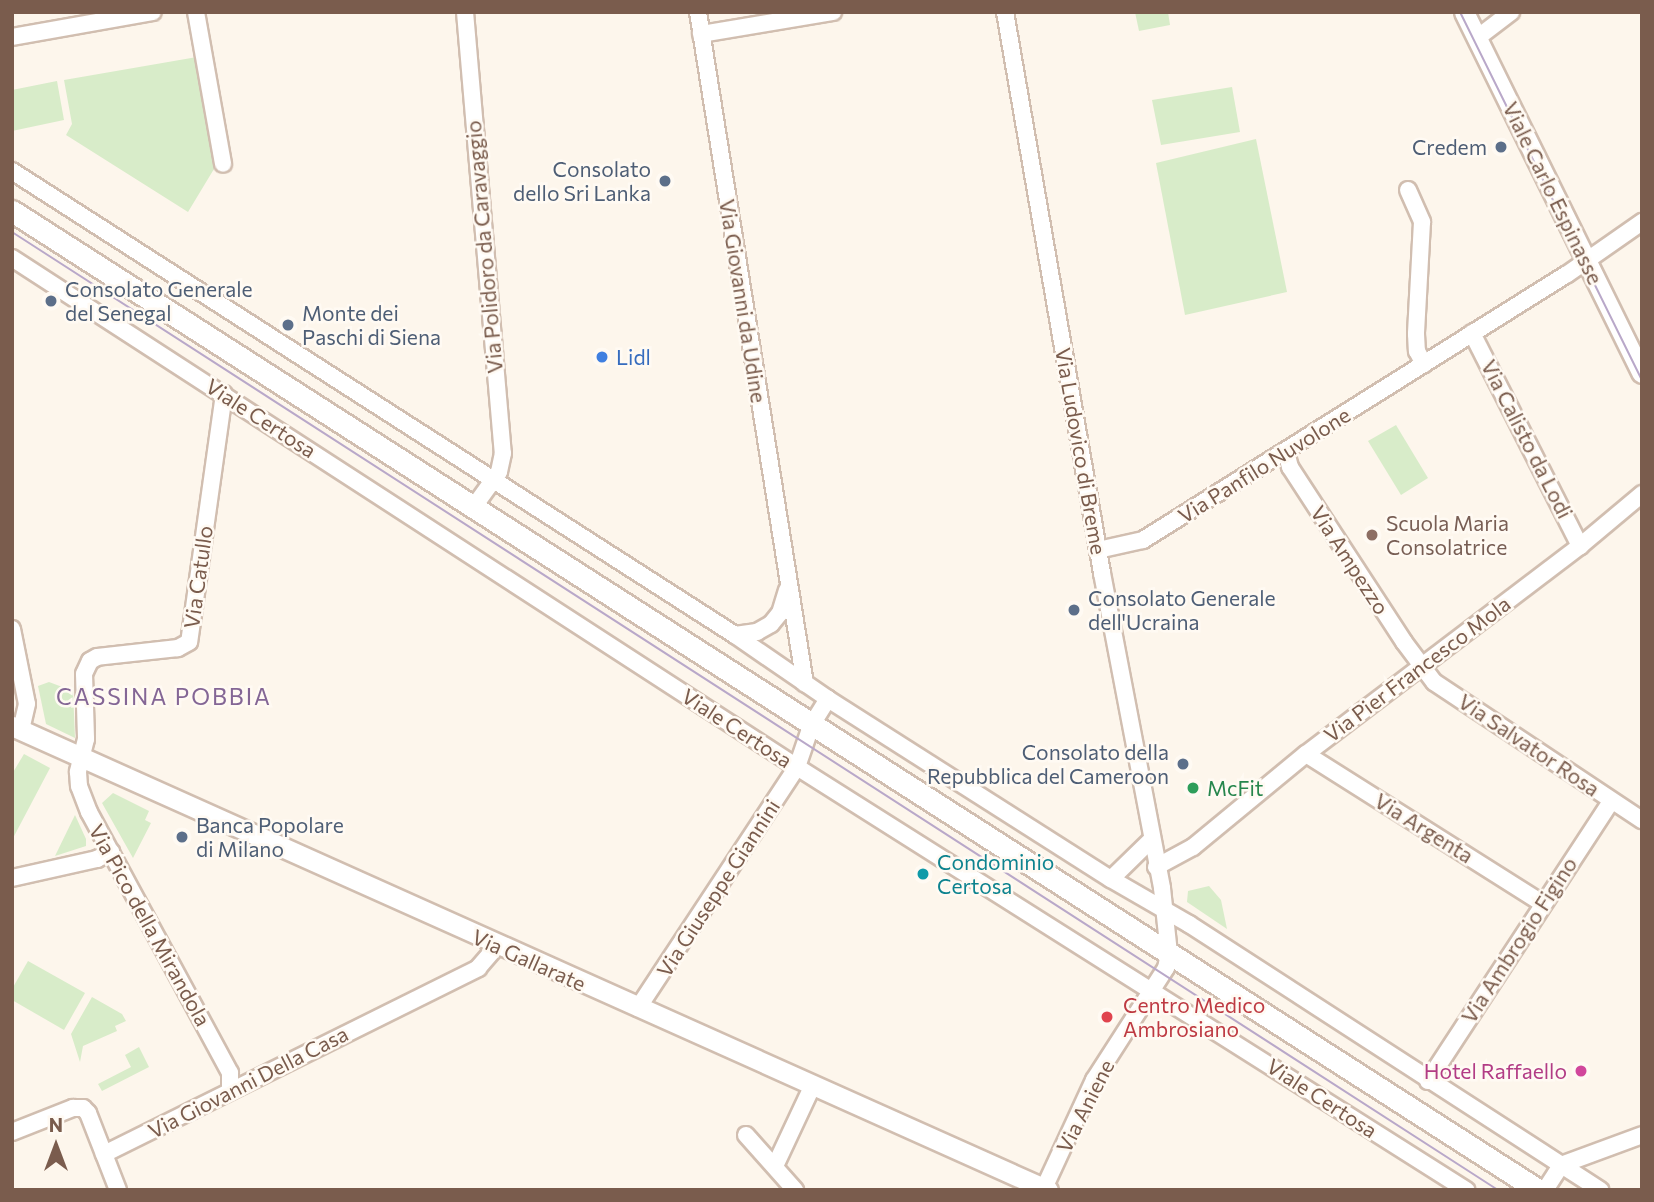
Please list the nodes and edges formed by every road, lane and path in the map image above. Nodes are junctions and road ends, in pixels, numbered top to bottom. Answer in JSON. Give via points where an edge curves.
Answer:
{"nodes":[{"id":1,"x":153,"y":12,"type":"edge"},
{"id":2,"x":196,"y":12,"type":"edge"},
{"id":3,"x":465,"y":12,"type":"edge"},
{"id":4,"x":698,"y":12,"type":"edge"},
{"id":5,"x":833,"y":12,"type":"edge"},
{"id":6,"x":1005,"y":12,"type":"edge"},
{"id":7,"x":1465,"y":12,"type":"edge"},
{"id":8,"x":1511,"y":12,"type":"edge"},
{"id":9,"x":701,"y":34,"type":"junction"},
{"id":10,"x":12,"y":37,"type":"edge"},
{"id":11,"x":1477,"y":38,"type":"junction"},
{"id":12,"x":223,"y":164,"type":"dead end"},
{"id":13,"x":12,"y":171,"type":"edge"},
{"id":14,"x":1408,"y":190,"type":"dead end"},
{"id":15,"x":12,"y":211,"type":"edge"},
{"id":16,"x":1642,"y":222,"type":"edge"},
{"id":17,"x":12,"y":258,"type":"edge"},
{"id":18,"x":1587,"y":261,"type":"junction"},
{"id":19,"x":1472,"y":333,"type":"junction"},
{"id":20,"x":1424,"y":364,"type":"junction"},
{"id":21,"x":1642,"y":373,"type":"edge"},
{"id":22,"x":224,"y":394,"type":"junction"},
{"id":23,"x":1286,"y":452,"type":"junction"},
{"id":24,"x":494,"y":480,"type":"junction"},
{"id":25,"x":1642,"y":494,"type":"edge"},
{"id":26,"x":473,"y":508,"type":"junction"},
{"id":27,"x":1580,"y":546,"type":"junction"},
{"id":28,"x":1098,"y":550,"type":"junction"},
{"id":29,"x":787,"y":590,"type":"junction"},
{"id":30,"x":12,"y":629,"type":"edge"},
{"id":31,"x":735,"y":635,"type":"junction"},
{"id":32,"x":1419,"y":665,"type":"junction"},
{"id":33,"x":805,"y":684,"type":"junction"},
{"id":34,"x":828,"y":699,"type":"junction"},
{"id":35,"x":811,"y":726,"type":"junction"},
{"id":36,"x":17,"y":728,"type":"edge"},
{"id":37,"x":1306,"y":754,"type":"junction"},
{"id":38,"x":81,"y":758,"type":"junction"},
{"id":39,"x":797,"y":767,"type":"junction"},
{"id":40,"x":1611,"y":801,"type":"junction"},
{"id":41,"x":1642,"y":820,"type":"edge"},
{"id":42,"x":1151,"y":840,"type":"junction"},
{"id":43,"x":111,"y":852,"type":"junction"},
{"id":44,"x":1156,"y":867,"type":"junction"},
{"id":45,"x":12,"y":878,"type":"edge"},
{"id":46,"x":1111,"y":879,"type":"junction"},
{"id":47,"x":1542,"y":903,"type":"junction"},
{"id":48,"x":1164,"y":909,"type":"junction"},
{"id":49,"x":497,"y":946,"type":"junction"},
{"id":50,"x":1169,"y":953,"type":"junction"},
{"id":51,"x":1152,"y":989,"type":"junction"},
{"id":52,"x":638,"y":1009,"type":"junction"},
{"id":53,"x":1428,"y":1081,"type":"junction"},
{"id":54,"x":813,"y":1086,"type":"junction"},
{"id":55,"x":230,"y":1090,"type":"junction"},
{"id":56,"x":12,"y":1132,"type":"edge"},
{"id":57,"x":746,"y":1135,"type":"dead end"},
{"id":58,"x":1642,"y":1135,"type":"edge"},
{"id":59,"x":104,"y":1154,"type":"junction"},
{"id":60,"x":1561,"y":1165,"type":"junction"},
{"id":61,"x":775,"y":1166,"type":"junction"},
{"id":62,"x":1046,"y":1189,"type":"edge"},
{"id":63,"x":118,"y":1190,"type":"edge"},
{"id":64,"x":795,"y":1190,"type":"edge"},
{"id":65,"x":1465,"y":1190,"type":"edge"},
{"id":66,"x":1538,"y":1190,"type":"edge"},
{"id":67,"x":1545,"y":1190,"type":"edge"},
{"id":68,"x":1600,"y":1190,"type":"edge"}],
"edges":[{"from":1,"to":10,"type":"street"},
{"from":2,"to":12,"type":"street"},
{"from":3,"to":24,"type":"street","name":"Via Polidoro da Caravaggio","via":[[503,453]]},
{"from":4,"to":9,"type":"street","name":"Via Giovanni da Udine"},
{"from":5,"to":9,"type":"street"},
{"from":6,"to":28,"type":"street","name":"Via Ludovico di Breme"},
{"from":7,"to":11,"type":"street","name":"Viale Carlo Espinasse"},
{"from":8,"to":11,"type":"street"},
{"from":9,"to":29,"type":"street","name":"Via Giovanni da Udine"},
{"from":11,"to":18,"type":"street","name":"Viale Carlo Espinasse"},
{"from":13,"to":24,"type":"street"},
{"from":14,"to":20,"type":"street","via":[[1422,222],[1416,349]]},
{"from":15,"to":26,"type":"main road","name":"Viale Certosa"},
{"from":16,"to":18,"type":"street","name":"Via Panfilo Nuvolone"},
{"from":17,"to":22,"type":"street","name":"Viale Certosa"},
{"from":18,"to":19,"type":"street","name":"Via Panfilo Nuvolone"},
{"from":18,"to":21,"type":"street","name":"Viale Carlo Espinasse"},
{"from":19,"to":20,"type":"street","name":"Via Panfilo Nuvolone"},
{"from":19,"to":27,"type":"street","name":"Via Calisto da Lodi"},
{"from":20,"to":23,"type":"street","name":"Via Panfilo Nuvolone"},
{"from":22,"to":38,"type":"street","name":"Via Catullo","via":[[190,642],[178,648],[90,660],[84,674],[86,739]]},
{"from":22,"to":39,"type":"street","name":"Viale Certosa"},
{"from":23,"to":28,"type":"street","name":"Via Panfilo Nuvolone","via":[[1143,540]]},
{"from":23,"to":32,"type":"street","name":"Via Ampezzo","via":[[1290,467]]},
{"from":24,"to":26,"type":"street"},
{"from":24,"to":31,"type":"street"},
{"from":25,"to":27,"type":"street","name":"Via Pier Francesco Mola"},
{"from":26,"to":35,"type":"main road","name":"Viale Certosa"},
{"from":27,"to":32,"type":"street","name":"Via Pier Francesco Mola"},
{"from":28,"to":42,"type":"street","name":"Via Ludovico di Breme"},
{"from":29,"to":31,"type":"street","via":[[771,624],[757,632]]},
{"from":29,"to":33,"type":"street","name":"Via Giovanni da Udine","via":[[796,614]]},
{"from":30,"to":36,"type":"street","via":[[27,704]]},
{"from":31,"to":33,"type":"street"},
{"from":32,"to":37,"type":"street","name":"Via Pier Francesco Mola"},
{"from":32,"to":40,"type":"street","name":"Via Salvator Rosa","via":[[1434,682]]},
{"from":33,"to":34,"type":"street"},
{"from":34,"to":35,"type":"street","name":"Via Giuseppe Giannini"},
{"from":34,"to":46,"type":"street"},
{"from":35,"to":39,"type":"street","name":"Via Giuseppe Giannini"},
{"from":35,"to":50,"type":"main road","name":"Viale Certosa"},
{"from":36,"to":38,"type":"street","name":"Via Gallarate"},
{"from":37,"to":44,"type":"street","name":"Via Pier Francesco Mola","via":[[1193,846]]},
{"from":37,"to":47,"type":"street","name":"Via Argenta"},
{"from":38,"to":43,"type":"street","name":"Via Pico della Mirandola","via":[[79,786]]},
{"from":38,"to":49,"type":"street","name":"Via Gallarate"},
{"from":39,"to":51,"type":"street","name":"Viale Certosa"},
{"from":39,"to":52,"type":"street","name":"Via Giuseppe Giannini"},
{"from":40,"to":41,"type":"street","name":"Via Salvator Rosa"},
{"from":40,"to":47,"type":"street","name":"Via Ambrogio Figino"},
{"from":42,"to":44,"type":"street","name":"Via Ludovico di Breme"},
{"from":42,"to":46,"type":"street"},
{"from":43,"to":45,"type":"street"},
{"from":43,"to":55,"type":"street","name":"Via Pico della Mirandola","via":[[230,1073]]},
{"from":44,"to":48,"type":"street","name":"Via Ludovico di Breme"},
{"from":46,"to":48,"type":"street"},
{"from":47,"to":53,"type":"street","name":"Via Ambrogio Figino"},
{"from":48,"to":50,"type":"street"},
{"from":48,"to":53,"type":"street"},
{"from":49,"to":52,"type":"street","name":"Via Gallarate"},
{"from":49,"to":55,"type":"street","name":"Via Giovanni Della Casa","via":[[478,968]]},
{"from":50,"to":51,"type":"street","name":"Via Aniene","via":[[1166,968]]},
{"from":50,"to":66,"type":"main road","name":"Viale Certosa"},
{"from":51,"to":62,"type":"street","name":"Via Aniene","via":[[1094,1080]]},
{"from":51,"to":65,"type":"street","name":"Viale Certosa"},
{"from":52,"to":54,"type":"street","name":"Via Gallarate"},
{"from":53,"to":60,"type":"street"},
{"from":54,"to":61,"type":"street"},
{"from":54,"to":62,"type":"street","name":"Via Gallarate"},
{"from":55,"to":59,"type":"street","name":"Via Giovanni Della Casa"},
{"from":56,"to":59,"type":"street","via":[[83,1108]]},
{"from":57,"to":61,"type":"street"},
{"from":58,"to":60,"type":"street"},
{"from":59,"to":63,"type":"street"},
{"from":60,"to":67,"type":"street"},
{"from":60,"to":68,"type":"street"},
{"from":61,"to":64,"type":"street"}]}
